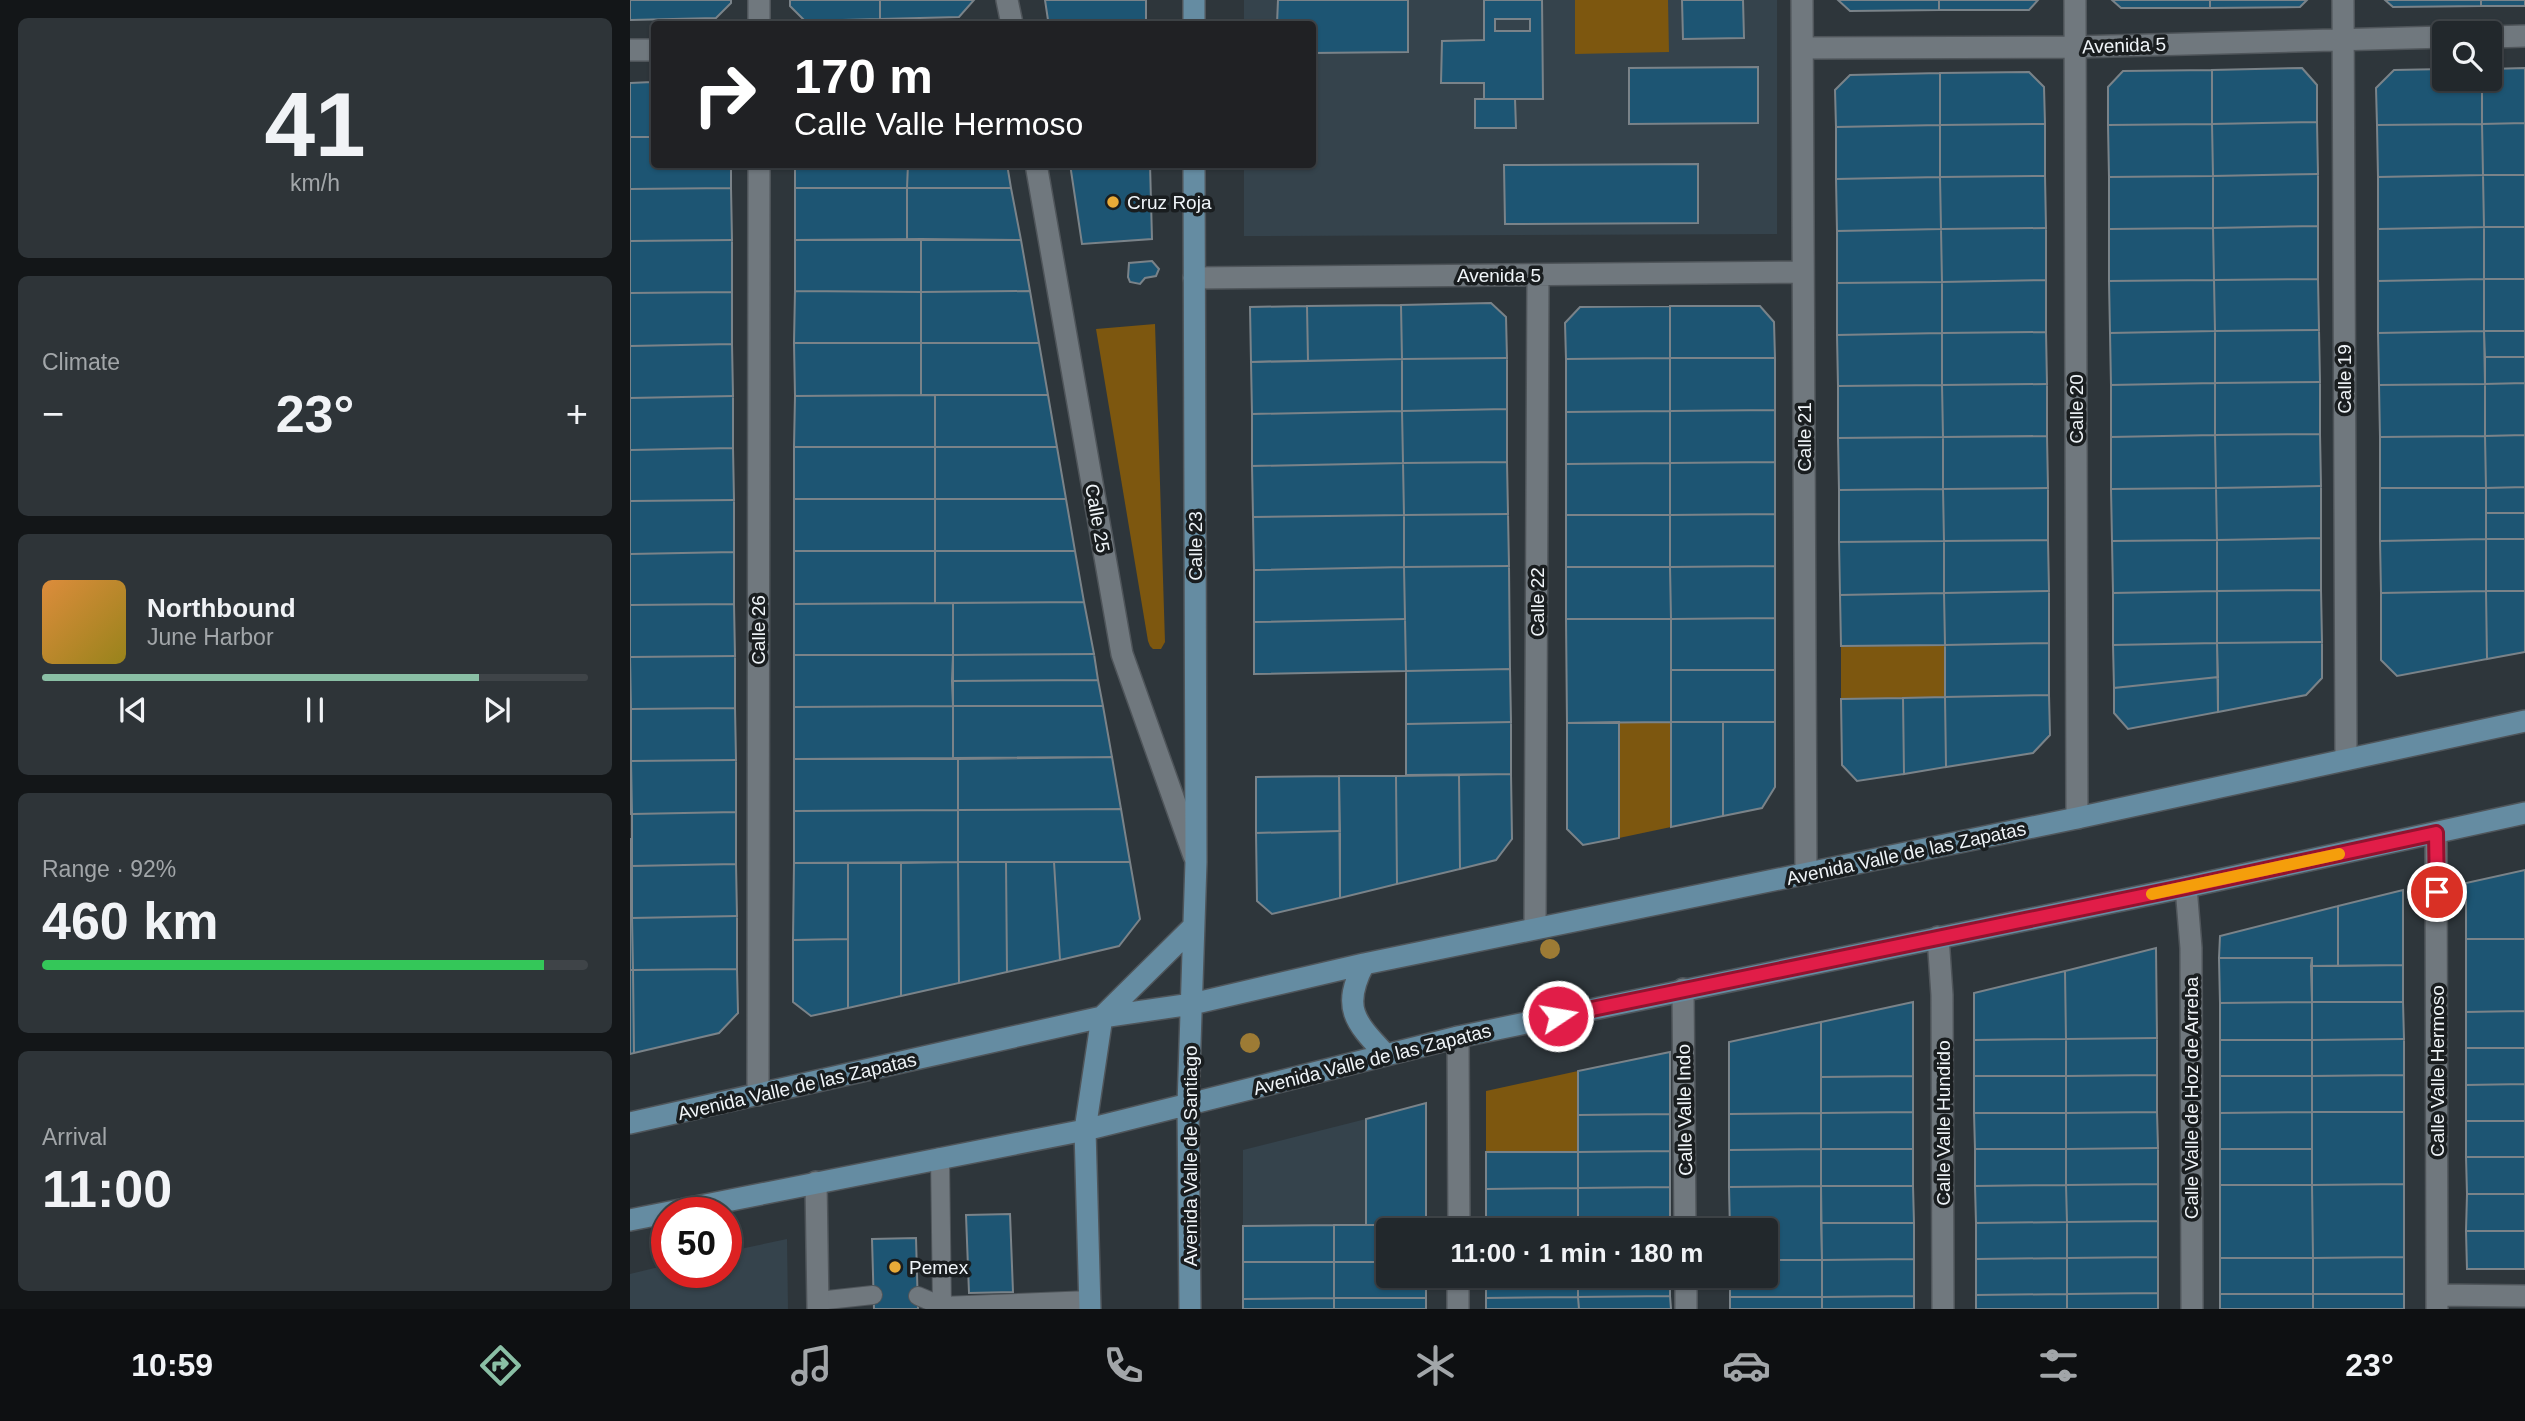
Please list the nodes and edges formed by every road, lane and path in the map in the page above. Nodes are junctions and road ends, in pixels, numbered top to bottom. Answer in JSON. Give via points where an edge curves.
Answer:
{"nodes":[{"id":1,"x":759,"y":0,"type":"edge"},
{"id":2,"x":1007,"y":0,"type":"edge"},
{"id":3,"x":1194,"y":0,"type":"edge"},
{"id":4,"x":1802,"y":0,"type":"edge"},
{"id":5,"x":2075,"y":0,"type":"edge"},
{"id":6,"x":2343,"y":0,"type":"edge"},
{"id":7,"x":759,"y":21,"type":"edge"},
{"id":8,"x":1011,"y":21,"type":"edge"},
{"id":9,"x":1194,"y":21,"type":"edge"},
{"id":10,"x":2525,"y":36,"type":"edge"},
{"id":11,"x":2432,"y":37,"type":"edge"},
{"id":12,"x":2502,"y":37,"type":"edge"},
{"id":13,"x":2343,"y":38,"type":"junction"},
{"id":14,"x":2075,"y":47,"type":"junction"},
{"id":15,"x":1803,"y":48,"type":"junction"},
{"id":16,"x":630,"y":50,"type":"edge"},
{"id":17,"x":651,"y":50,"type":"edge"},
{"id":18,"x":759,"y":168,"type":"edge"},
{"id":19,"x":1037,"y":168,"type":"edge"},
{"id":20,"x":1194,"y":168,"type":"edge"},
{"id":21,"x":1803,"y":272,"type":"junction"},
{"id":22,"x":1538,"y":275,"type":"junction"},
{"id":23,"x":1194,"y":278,"type":"junction"},
{"id":24,"x":2525,"y":721,"type":"edge"},
{"id":25,"x":2346,"y":758,"type":"junction"},
{"id":26,"x":2525,"y":813,"type":"edge"},
{"id":27,"x":2077,"y":818,"type":"junction"},
{"id":28,"x":2436,"y":833,"type":"junction"},
{"id":29,"x":1196,"y":862,"type":"junction"},
{"id":30,"x":1806,"y":874,"type":"junction"},
{"id":31,"x":2186,"y":887,"type":"junction"},
{"id":32,"x":1193,"y":927,"type":"junction"},
{"id":33,"x":1535,"y":928,"type":"junction"},
{"id":34,"x":1938,"y":937,"type":"junction"},
{"id":35,"x":1364,"y":964,"type":"junction"},
{"id":36,"x":1683,"y":989,"type":"junction"},
{"id":37,"x":1192,"y":1004,"type":"junction"},
{"id":38,"x":1102,"y":1017,"type":"junction"},
{"id":39,"x":1458,"y":1037,"type":"junction"},
{"id":40,"x":1386,"y":1055,"type":"junction"},
{"id":41,"x":758,"y":1095,"type":"junction"},
{"id":42,"x":1188,"y":1105,"type":"junction"},
{"id":43,"x":630,"y":1123,"type":"edge"},
{"id":44,"x":1085,"y":1130,"type":"junction"},
{"id":45,"x":940,"y":1157,"type":"junction"},
{"id":46,"x":816,"y":1182,"type":"junction"},
{"id":47,"x":1459,"y":1218,"type":"edge"},
{"id":48,"x":1685,"y":1218,"type":"edge"},
{"id":49,"x":630,"y":1220,"type":"edge"},
{"id":50,"x":1458,"y":1288,"type":"edge"},
{"id":51,"x":1686,"y":1288,"type":"edge"},
{"id":52,"x":873,"y":1295,"type":"dead end"},
{"id":53,"x":918,"y":1296,"type":"dead end"},
{"id":54,"x":2525,"y":1296,"type":"edge"},
{"id":55,"x":2437,"y":1302,"type":"edge"},
{"id":56,"x":1090,"y":1304,"type":"edge"},
{"id":57,"x":818,"y":1305,"type":"edge"},
{"id":58,"x":942,"y":1306,"type":"junction"},
{"id":59,"x":1190,"y":1309,"type":"edge"},
{"id":60,"x":1458,"y":1309,"type":"edge"},
{"id":61,"x":1686,"y":1309,"type":"edge"},
{"id":62,"x":1943,"y":1309,"type":"edge"},
{"id":63,"x":2192,"y":1309,"type":"edge"}],
"edges":[{"from":1,"to":7,"type":"street"},
{"from":2,"to":8,"type":"street"},
{"from":3,"to":9,"type":"main road"},
{"from":4,"to":15,"type":"street","name":"Calle 21"},
{"from":5,"to":14,"type":"street","name":"Calle 20"},
{"from":6,"to":13,"type":"street","name":"Calle 19"},
{"from":10,"to":12,"type":"street"},
{"from":11,"to":13,"type":"street","name":"Avenida 5"},
{"from":13,"to":14,"type":"street","name":"Avenida 5"},
{"from":13,"to":25,"type":"street","name":"Calle 19"},
{"from":14,"to":15,"type":"street","name":"Avenida 5"},
{"from":14,"to":27,"type":"street","name":"Calle 20"},
{"from":15,"to":21,"type":"street","name":"Calle 21"},
{"from":16,"to":17,"type":"street"},
{"from":18,"to":41,"type":"street","name":"Calle 26"},
{"from":19,"to":29,"type":"street","name":"Calle 25","via":[[1122,654]]},
{"from":20,"to":23,"type":"main road","name":"Calle 23"},
{"from":21,"to":22,"type":"street","name":"Avenida 5"},
{"from":21,"to":30,"type":"street","name":"Calle 21"},
{"from":22,"to":23,"type":"street","name":"Avenida 5"},
{"from":22,"to":33,"type":"street","name":"Calle 22"},
{"from":23,"to":29,"type":"main road","name":"Calle 23"},
{"from":24,"to":25,"type":"main road","name":"Avenida Valle de las Zapatas"},
{"from":25,"to":27,"type":"main road","name":"Avenida Valle de las Zapatas"},
{"from":26,"to":28,"type":"main road","name":"Avenida Valle de las Zapatas"},
{"from":27,"to":30,"type":"main road","name":"Avenida Valle de las Zapatas"},
{"from":28,"to":31,"type":"main road","name":"Avenida Valle de las Zapatas"},
{"from":28,"to":55,"type":"street","name":"Calle Valle Hermoso"},
{"from":29,"to":32,"type":"main road","name":"Calle 23"},
{"from":30,"to":33,"type":"main road","name":"Avenida Valle de las Zapatas"},
{"from":31,"to":34,"type":"main road","name":"Avenida Valle de las Zapatas"},
{"from":31,"to":63,"type":"street","name":"Calle Valle de Hoz de Arreba","via":[[2191,948]]},
{"from":32,"to":37,"type":"main road","name":"Calle 23"},
{"from":32,"to":38,"type":"main road"},
{"from":33,"to":35,"type":"main road","name":"Avenida Valle de las Zapatas"},
{"from":34,"to":36,"type":"main road","name":"Avenida Valle de las Zapatas"},
{"from":34,"to":62,"type":"street","name":"Calle Valle Hundido"},
{"from":35,"to":37,"type":"main road","name":"Avenida Valle de las Zapatas"},
{"from":35,"to":40,"type":"main road","via":[[1354,984],[1352,1004],[1357,1021]]},
{"from":36,"to":39,"type":"main road","name":"Avenida Valle de las Zapatas"},
{"from":36,"to":48,"type":"street","name":"Calle Valle Indo"},
{"from":37,"to":38,"type":"main road","name":"Avenida Valle de las Zapatas"},
{"from":37,"to":42,"type":"main road","name":"Avenida Valle de Santiago"},
{"from":38,"to":41,"type":"main road","name":"Avenida Valle de las Zapatas"},
{"from":38,"to":44,"type":"main road"},
{"from":39,"to":40,"type":"main road","name":"Avenida Valle de las Zapatas"},
{"from":39,"to":47,"type":"street"},
{"from":40,"to":42,"type":"main road","name":"Avenida Valle de las Zapatas"},
{"from":41,"to":43,"type":"main road","name":"Avenida Valle de las Zapatas"},
{"from":42,"to":44,"type":"main road","name":"Avenida Valle de las Zapatas"},
{"from":42,"to":59,"type":"main road","name":"Avenida Valle de Santiago"},
{"from":44,"to":45,"type":"main road","name":"Avenida Valle de las Zapatas"},
{"from":44,"to":56,"type":"main road"},
{"from":45,"to":46,"type":"main road","name":"Avenida Valle de las Zapatas"},
{"from":45,"to":58,"type":"lane"},
{"from":46,"to":49,"type":"main road","name":"Avenida Valle de las Zapatas"},
{"from":46,"to":57,"type":"street"},
{"from":50,"to":60,"type":"street"},
{"from":51,"to":61,"type":"street"},
{"from":52,"to":57,"type":"lane"},
{"from":53,"to":58,"type":"lane"},
{"from":54,"to":55,"type":"street"},
{"from":56,"to":58,"type":"lane"}]}
